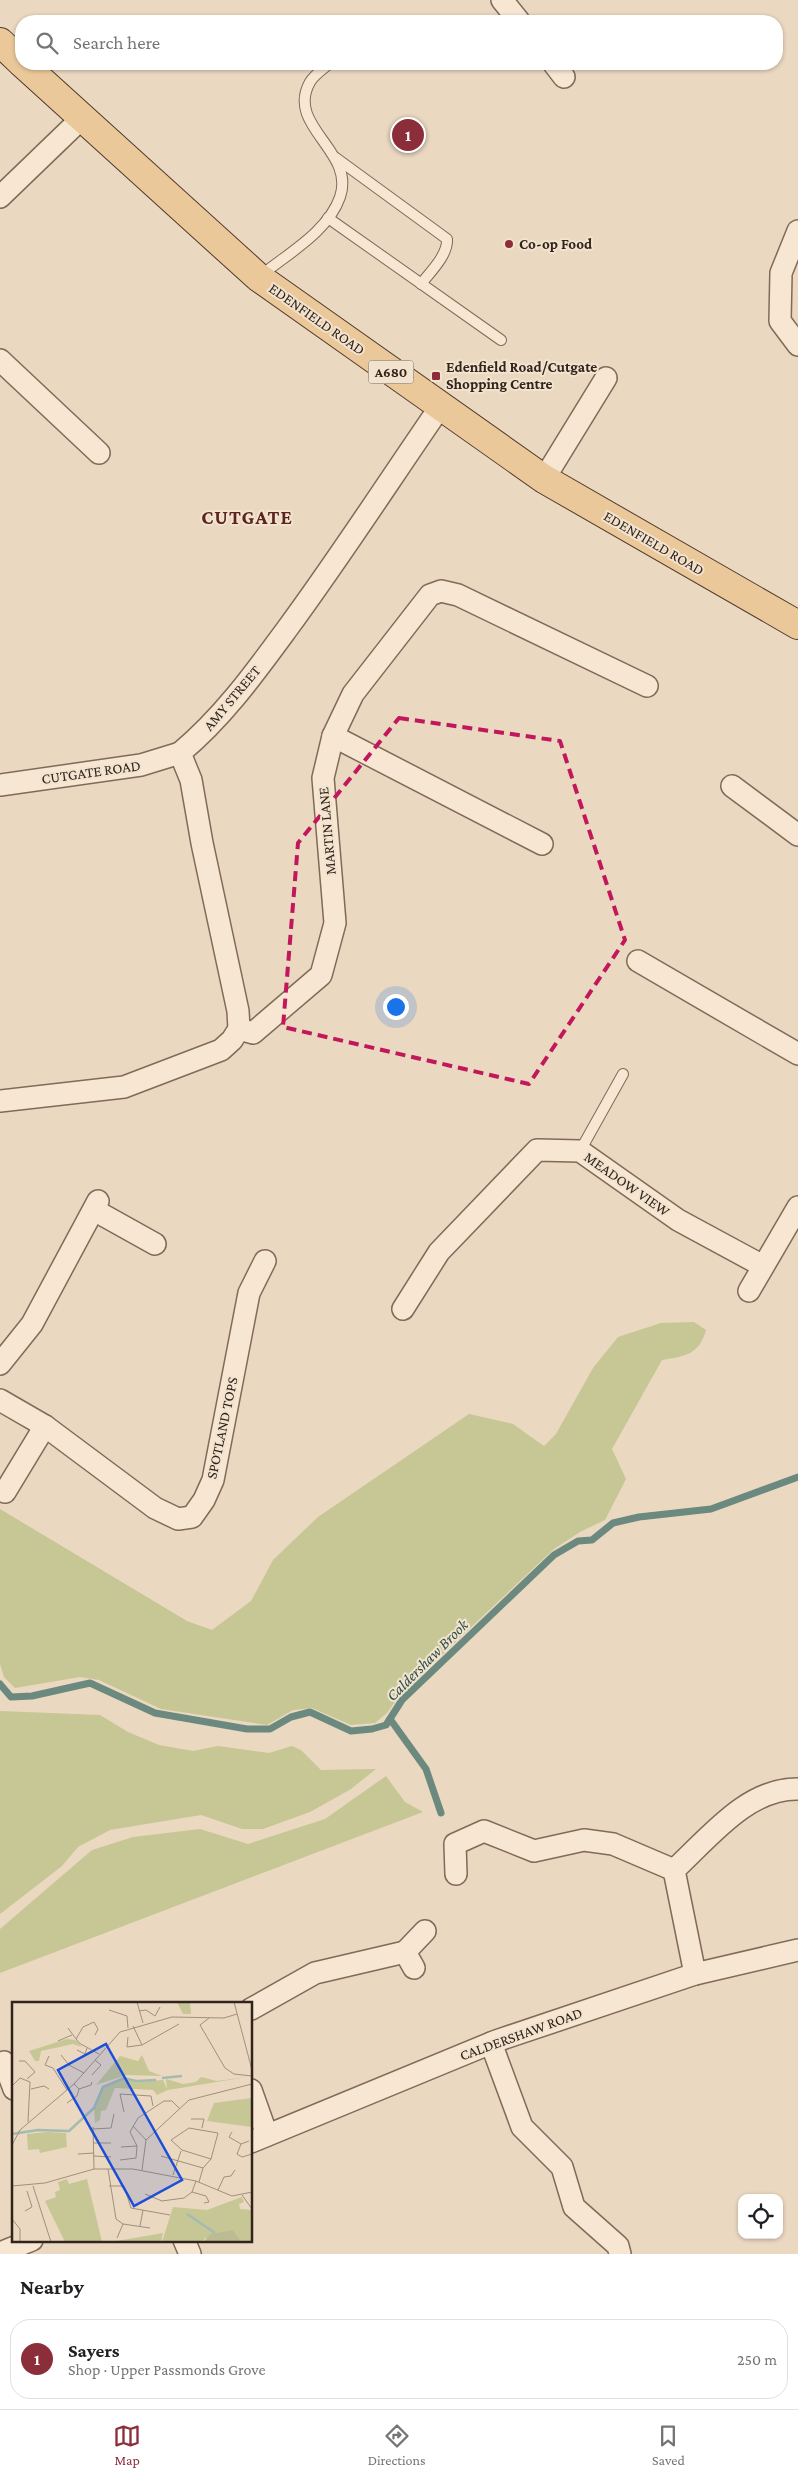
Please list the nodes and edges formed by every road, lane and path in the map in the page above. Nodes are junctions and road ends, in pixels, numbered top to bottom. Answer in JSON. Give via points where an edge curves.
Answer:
{"nodes":[{"id":1,"x":502,"y":0,"type":"edge"},
{"id":2,"x":514,"y":15,"type":"edge"},
{"id":3,"x":0,"y":42,"type":"edge"},
{"id":4,"x":15,"y":56,"type":"edge"},
{"id":5,"x":30,"y":70,"type":"edge"},
{"id":6,"x":322,"y":70,"type":"edge"},
{"id":7,"x":82,"y":118,"type":"junction"},
{"id":8,"x":336,"y":158,"type":"junction"},
{"id":9,"x":0,"y":197,"type":"edge"},
{"id":10,"x":328,"y":218,"type":"junction"},
{"id":11,"x":798,"y":231,"type":"edge"},
{"id":12,"x":258,"y":278,"type":"junction"},
{"id":13,"x":422,"y":284,"type":"junction"},
{"id":14,"x":501,"y":340,"type":"dead end"},
{"id":15,"x":798,"y":345,"type":"edge"},
{"id":16,"x":0,"y":360,"type":"edge"},
{"id":17,"x":606,"y":378,"type":"dead end"},
{"id":18,"x":440,"y":406,"type":"junction"},
{"id":19,"x":99,"y":453,"type":"dead end"},
{"id":20,"x":544,"y":479,"type":"junction"},
{"id":21,"x":798,"y":624,"type":"edge"},
{"id":22,"x":647,"y":686,"type":"dead end"},
{"id":23,"x":333,"y":736,"type":"junction"},
{"id":24,"x":180,"y":753,"type":"junction"},
{"id":25,"x":0,"y":785,"type":"edge"},
{"id":26,"x":732,"y":786,"type":"dead end"},
{"id":27,"x":798,"y":835,"type":"edge"},
{"id":28,"x":542,"y":844,"type":"dead end"},
{"id":29,"x":638,"y":961,"type":"dead end"},
{"id":30,"x":239,"y":1029,"type":"junction"},
{"id":31,"x":798,"y":1054,"type":"edge"},
{"id":32,"x":623,"y":1074,"type":"dead end"},
{"id":33,"x":0,"y":1101,"type":"edge"},
{"id":34,"x":580,"y":1151,"type":"junction"},
{"id":35,"x":798,"y":1207,"type":"edge"},
{"id":36,"x":155,"y":1244,"type":"dead end"},
{"id":37,"x":265,"y":1261,"type":"dead end"},
{"id":38,"x":763,"y":1266,"type":"junction"},
{"id":39,"x":749,"y":1291,"type":"dead end"},
{"id":40,"x":403,"y":1309,"type":"dead end"},
{"id":41,"x":0,"y":1364,"type":"edge"},
{"id":42,"x":0,"y":1400,"type":"edge"},
{"id":43,"x":45,"y":1426,"type":"junction"},
{"id":44,"x":5,"y":1492,"type":"dead end"},
{"id":45,"x":798,"y":1789,"type":"edge"},
{"id":46,"x":674,"y":1870,"type":"junction"},
{"id":47,"x":456,"y":1874,"type":"dead end"},
{"id":48,"x":425,"y":1931,"type":"dead end"},
{"id":49,"x":798,"y":1950,"type":"edge"},
{"id":50,"x":695,"y":1974,"type":"junction"},
{"id":51,"x":252,"y":2008,"type":"edge"},
{"id":52,"x":491,"y":2043,"type":"junction"},
{"id":53,"x":4,"y":2062,"type":"dead end"},
{"id":54,"x":12,"y":2084,"type":"edge"},
{"id":55,"x":12,"y":2091,"type":"edge"},
{"id":56,"x":252,"y":2096,"type":"edge"},
{"id":57,"x":0,"y":2098,"type":"edge"},
{"id":58,"x":259,"y":2139,"type":"edge"},
{"id":59,"x":27,"y":2242,"type":"edge"},
{"id":60,"x":185,"y":2242,"type":"edge"},
{"id":61,"x":0,"y":2252,"type":"edge"},
{"id":62,"x":190,"y":2254,"type":"edge"},
{"id":63,"x":620,"y":2254,"type":"edge"}],
"edges":[{"from":1,"to":2,"type":"street"},
{"from":3,"to":4,"type":"main road","name":"EDENFIELD ROAD","number":"A680"},
{"from":5,"to":7,"type":"main road","name":"EDENFIELD ROAD","number":"A680"},
{"from":6,"to":8,"type":"lane","via":[[310,81],[303,100],[306,116]]},
{"from":7,"to":9,"type":"street"},
{"from":7,"to":12,"type":"main road","name":"EDENFIELD ROAD","number":"A680"},
{"from":8,"to":10,"type":"lane","via":[[341,178],[340,196]]},
{"from":8,"to":13,"type":"lane","via":[[448,239],[448,246]]},
{"from":10,"to":12,"type":"lane","via":[[324,225]]},
{"from":10,"to":13,"type":"lane"},
{"from":11,"to":15,"type":"street","via":[[781,274],[780,321]]},
{"from":12,"to":18,"type":"main road","name":"EDENFIELD ROAD","number":"A680"},
{"from":13,"to":14,"type":"lane"},
{"from":16,"to":19,"type":"street"},
{"from":17,"to":20,"type":"street"},
{"from":18,"to":20,"type":"main road","name":"EDENFIELD ROAD","number":"A680"},
{"from":18,"to":24,"type":"street","name":"AMY STREET","via":[[323,581],[237,697],[208,730]]},
{"from":20,"to":21,"type":"main road","name":"EDENFIELD ROAD","number":"A680"},
{"from":22,"to":23,"type":"street","name":"MARTIN LANE","via":[[458,595],[441,592],[430,595],[353,694]]},
{"from":23,"to":28,"type":"street"},
{"from":23,"to":30,"type":"street","name":"MARTIN LANE","via":[[323,778],[335,924],[321,975],[253,1033]]},
{"from":24,"to":25,"type":"street","name":"CUTGATE ROAD","via":[[141,765]]},
{"from":24,"to":30,"type":"street","via":[[191,780]]},
{"from":26,"to":27,"type":"street"},
{"from":29,"to":31,"type":"street"},
{"from":30,"to":33,"type":"street","via":[[220,1050],[124,1087]]},
{"from":32,"to":34,"type":"lane"},
{"from":34,"to":38,"type":"street","name":"MEADOW VIEW","via":[[678,1220]]},
{"from":34,"to":40,"type":"street","name":"MEADOW VIEW","via":[[538,1150],[439,1252]]},
{"from":35,"to":38,"type":"street"},
{"from":36,"to":41,"type":"street","via":[[96,1205],[32,1324]]},
{"from":37,"to":43,"type":"street","name":"SPOTLAND TOPS","via":[[249,1293],[213,1480],[192,1517],[178,1519],[155,1508]]},
{"from":38,"to":39,"type":"street"},
{"from":42,"to":43,"type":"street","name":"SPOTLAND TOPS"},
{"from":43,"to":44,"type":"street"},
{"from":45,"to":46,"type":"street","via":[[780,1789],[743,1806]]},
{"from":46,"to":47,"type":"street","via":[[613,1844],[584,1840],[534,1851],[484,1831],[454,1844]]},
{"from":46,"to":50,"type":"street"},
{"from":48,"to":51,"type":"street","via":[[409,1960],[315,1973]]},
{"from":49,"to":50,"type":"street","name":"CALDERSHAW ROAD"},
{"from":50,"to":52,"type":"street","name":"CALDERSHAW ROAD"},
{"from":52,"to":58,"type":"street","name":"CALDERSHAW ROAD"},
{"from":52,"to":63,"type":"street","via":[[522,2127],[562,2167],[574,2207],[618,2246]]},
{"from":53,"to":54,"type":"street"},
{"from":55,"to":57,"type":"street"},
{"from":56,"to":58,"type":"street"},
{"from":59,"to":61,"type":"street"},
{"from":60,"to":62,"type":"street"}]}
